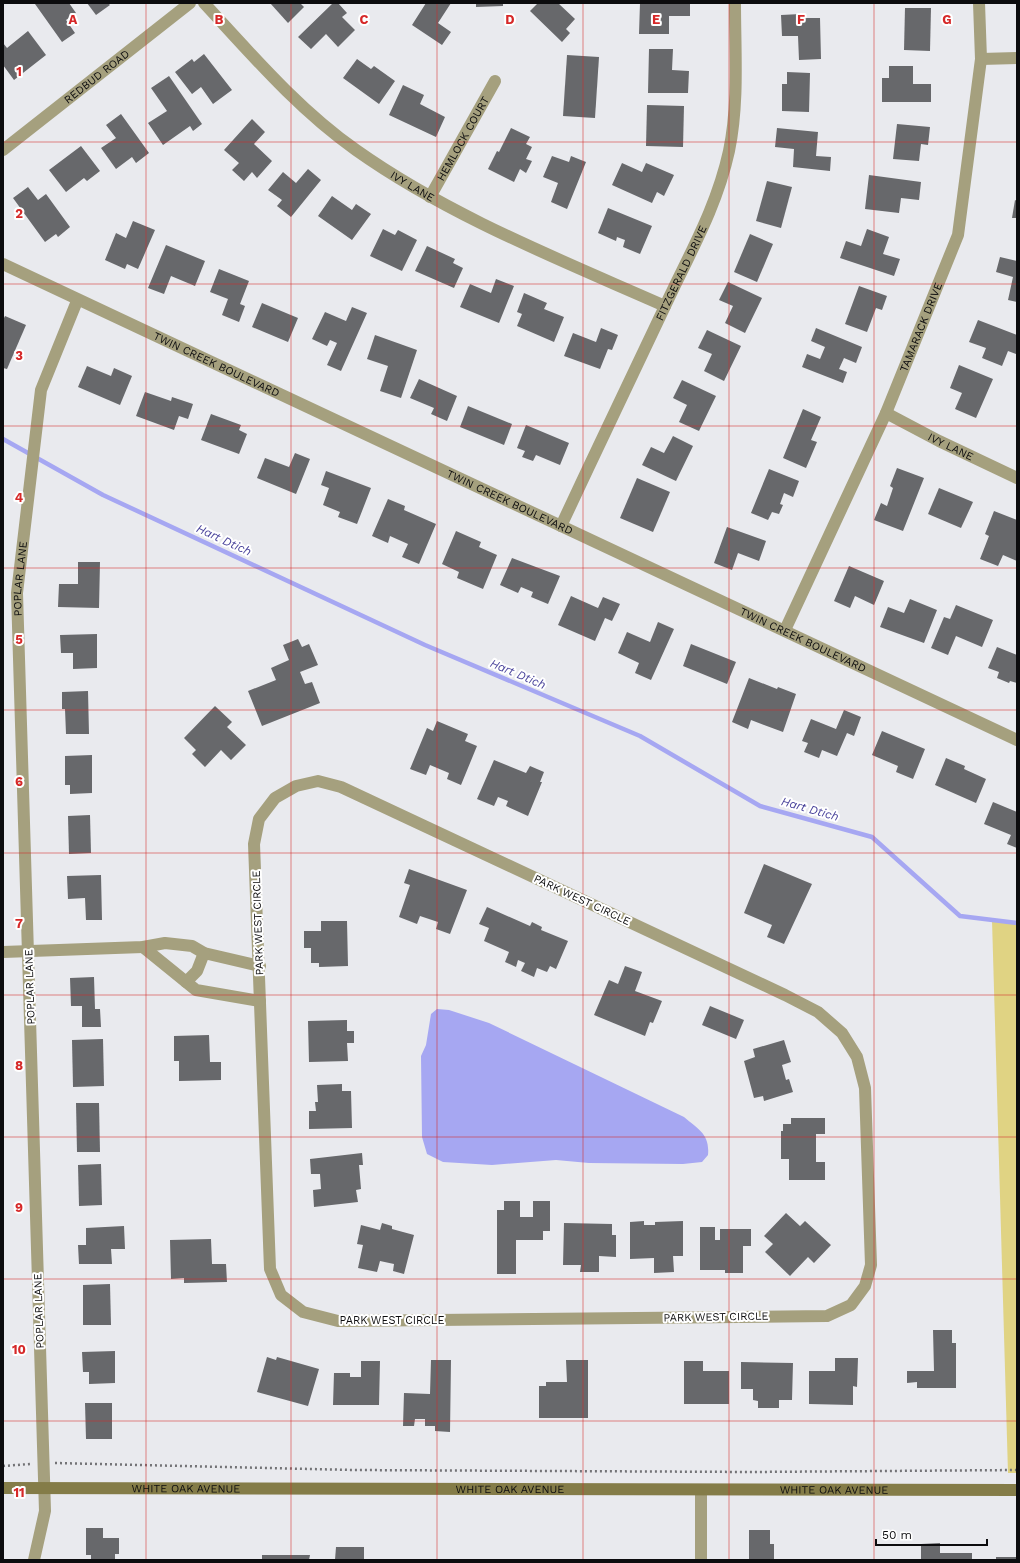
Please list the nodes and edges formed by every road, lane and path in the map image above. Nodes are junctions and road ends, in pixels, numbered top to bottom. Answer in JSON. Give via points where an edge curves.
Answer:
{"nodes":[{"id":1,"x":190,"y":3,"type":"edge"},
{"id":2,"x":204,"y":3,"type":"edge"},
{"id":3,"x":734,"y":3,"type":"edge"},
{"id":4,"x":979,"y":3,"type":"edge"},
{"id":5,"x":1017,"y":58,"type":"edge"},
{"id":6,"x":981,"y":59,"type":"junction"},
{"id":7,"x":496,"y":81,"type":"dead end"},
{"id":8,"x":3,"y":150,"type":"edge"},
{"id":9,"x":430,"y":197,"type":"junction"},
{"id":10,"x":3,"y":264,"type":"edge"},
{"id":11,"x":77,"y":300,"type":"junction"},
{"id":12,"x":665,"y":306,"type":"junction"},
{"id":13,"x":886,"y":413,"type":"junction"},
{"id":14,"x":1017,"y":478,"type":"edge"},
{"id":15,"x":561,"y":526,"type":"junction"},
{"id":16,"x":785,"y":630,"type":"junction"},
{"id":17,"x":1017,"y":740,"type":"edge"},
{"id":18,"x":143,"y":947,"type":"junction"},
{"id":19,"x":29,"y":951,"type":"junction"},
{"id":20,"x":3,"y":952,"type":"edge"},
{"id":21,"x":204,"y":953,"type":"junction"},
{"id":22,"x":260,"y":966,"type":"junction"},
{"id":23,"x":186,"y":982,"type":"junction"},
{"id":24,"x":260,"y":1001,"type":"junction"},
{"id":25,"x":43,"y":1463,"type":"junction"},
{"id":26,"x":3,"y":1466,"type":"edge"},
{"id":27,"x":1017,"y":1470,"type":"edge"},
{"id":28,"x":3,"y":1488,"type":"edge"},
{"id":29,"x":44,"y":1488,"type":"junction"},
{"id":30,"x":701,"y":1490,"type":"junction"},
{"id":31,"x":1017,"y":1490,"type":"edge"},
{"id":32,"x":34,"y":1560,"type":"edge"},
{"id":33,"x":701,"y":1560,"type":"edge"}],
"edges":[{"from":1,"to":8,"type":"street","name":"REDBUD ROAD"},
{"from":2,"to":9,"type":"street","name":"IVY LANE","via":[[294,100],[355,150]]},
{"from":3,"to":12,"type":"street","name":"FITZGERALD DRIVE","via":[[734,109],[728,152],[708,220]]},
{"from":4,"to":6,"type":"street","name":"TAMARACK DRIVE"},
{"from":5,"to":6,"type":"street"},
{"from":6,"to":13,"type":"street","name":"TAMARACK DRIVE","via":[[958,235]]},
{"from":7,"to":9,"type":"street","name":"HEMLOCK COURT"},
{"from":9,"to":12,"type":"street","name":"IVY LANE","via":[[586,272]]},
{"from":10,"to":11,"type":"street","name":"TWIN CREEK BOULEVARD"},
{"from":11,"to":15,"type":"street","name":"TWIN CREEK BOULEVARD"},
{"from":11,"to":19,"type":"street","name":"POPLAR LANE","via":[[41,390],[17,593]]},
{"from":12,"to":15,"type":"street","name":"FITZGERALD DRIVE"},
{"from":13,"to":14,"type":"street","name":"IVY LANE"},
{"from":13,"to":16,"type":"street","name":"TAMARACK DRIVE"},
{"from":15,"to":16,"type":"street","name":"TWIN CREEK BOULEVARD"},
{"from":16,"to":17,"type":"street","name":"TWIN CREEK BOULEVARD"},
{"from":18,"to":19,"type":"street"},
{"from":18,"to":21,"type":"street","via":[[165,943],[192,946]]},
{"from":18,"to":23,"type":"street"},
{"from":19,"to":20,"type":"street"},
{"from":19,"to":25,"type":"street","name":"POPLAR LANE"},
{"from":21,"to":22,"type":"street"},
{"from":21,"to":23,"type":"street","via":[[197,971]]},
{"from":22,"to":24,"type":"street","name":"PARK WEST CIRCLE"},
{"from":22,"to":24,"type":"street","name":"PARK WEST CIRCLE","via":[[254,844],[259,819],[275,798],[296,786],[318,781],[341,787],[818,1012],[842,1033],[857,1057],[865,1088],[871,1265],[865,1286],[851,1305],[827,1316],[338,1321],[303,1312],[281,1295],[270,1269]]},
{"from":23,"to":24,"type":"street","via":[[196,990]]},
{"from":25,"to":26,"type":"path"},
{"from":25,"to":27,"type":"path","via":[[361,1470]]},
{"from":25,"to":29,"type":"street","name":"POPLAR LANE"},
{"from":28,"to":29,"type":"street","name":"WHITE OAK AVENUE"},
{"from":29,"to":30,"type":"street","name":"WHITE OAK AVENUE"},
{"from":29,"to":32,"type":"street","name":"POPLAR LANE","via":[[45,1511]]},
{"from":30,"to":31,"type":"street","name":"WHITE OAK AVENUE"},
{"from":30,"to":33,"type":"street"}]}
